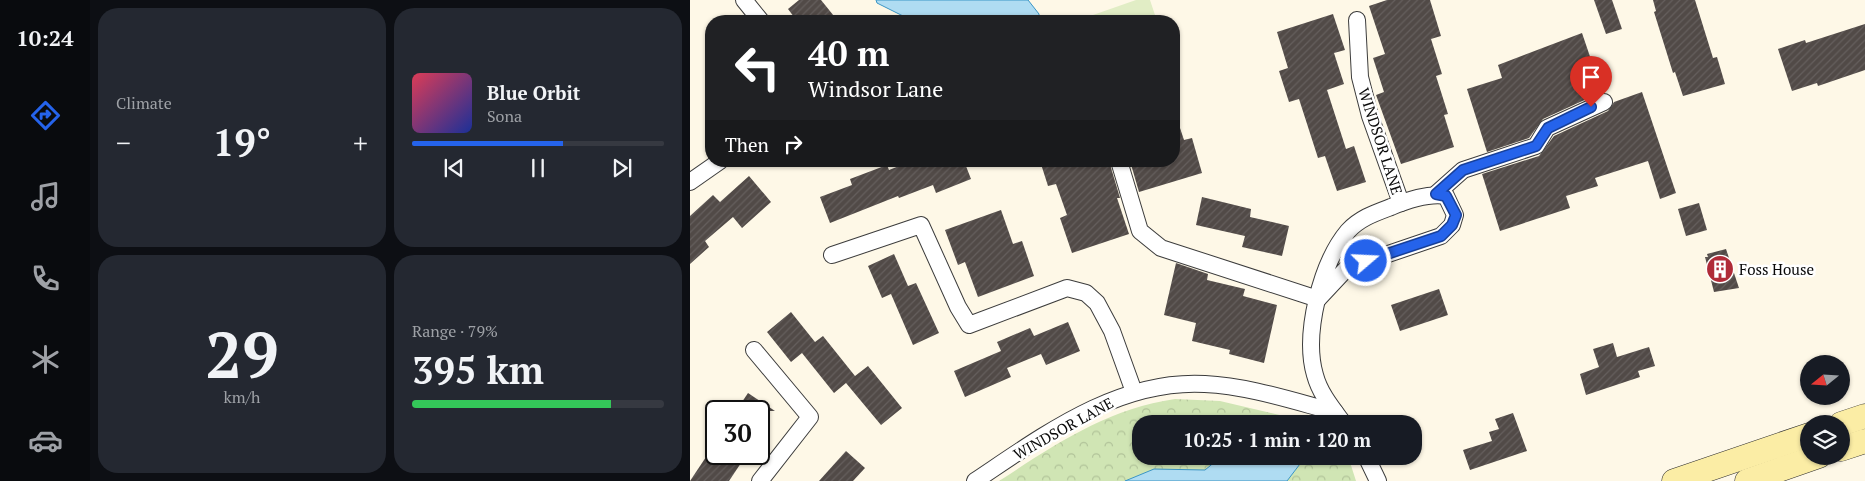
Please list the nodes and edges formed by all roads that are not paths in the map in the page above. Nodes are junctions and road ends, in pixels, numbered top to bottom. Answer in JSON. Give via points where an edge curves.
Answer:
{"nodes":[{"id":1,"x":744,"y":0,"type":"edge"},
{"id":2,"x":756,"y":15,"type":"edge"},
{"id":3,"x":1357,"y":20,"type":"dead end"},
{"id":4,"x":1604,"y":102,"type":"dead end"},
{"id":5,"x":711,"y":167,"type":"edge"},
{"id":6,"x":1122,"y":167,"type":"edge"},
{"id":7,"x":690,"y":182,"type":"edge"},
{"id":8,"x":1436,"y":194,"type":"junction"},
{"id":9,"x":1401,"y":203,"type":"junction"},
{"id":10,"x":832,"y":255,"type":"dead end"},
{"id":11,"x":1318,"y":299,"type":"junction"},
{"id":12,"x":754,"y":350,"type":"dead end"},
{"id":13,"x":1134,"y":392,"type":"junction"},
{"id":14,"x":1330,"y":415,"type":"edge"},
{"id":15,"x":1338,"y":415,"type":"edge"},
{"id":16,"x":1865,"y":416,"type":"edge"},
{"id":17,"x":1850,"y":421,"type":"edge"},
{"id":18,"x":1800,"y":438,"type":"edge"},
{"id":19,"x":1865,"y":441,"type":"edge"},
{"id":20,"x":1850,"y":446,"type":"edge"},
{"id":21,"x":1800,"y":463,"type":"edge"},
{"id":22,"x":1370,"y":465,"type":"edge"},
{"id":23,"x":760,"y":481,"type":"edge"},
{"id":24,"x":975,"y":481,"type":"edge"},
{"id":25,"x":1378,"y":481,"type":"edge"},
{"id":26,"x":1674,"y":481,"type":"edge"},
{"id":27,"x":1748,"y":481,"type":"edge"}],
"edges":[{"from":1,"to":2,"type":"street"},
{"from":3,"to":9,"type":"street","name":"WINDSOR LANE","via":[[1360,78]]},
{"from":4,"to":8,"type":"street","name":"WINDSOR LANE","via":[[1548,128],[1536,146],[1463,170]]},
{"from":5,"to":7,"type":"street"},
{"from":6,"to":11,"type":"street","via":[[1140,231],[1152,243]]},
{"from":8,"to":9,"type":"street","name":"WINDSOR LANE"},
{"from":8,"to":11,"type":"street","via":[[1446,196],[1456,215],[1452,225],[1441,236],[1347,268]]},
{"from":9,"to":11,"type":"street","name":"WINDSOR LANE","via":[[1365,217],[1349,230],[1330,257]]},
{"from":10,"to":13,"type":"street","via":[[921,225],[969,325],[1066,288],[1086,292],[1097,303],[1112,331]]},
{"from":11,"to":15,"type":"street","name":"WINDSOR LANE","via":[[1310,337],[1310,358],[1320,389]]},
{"from":12,"to":23,"type":"street","via":[[810,417]]},
{"from":13,"to":14,"type":"street","name":"WINDSOR LANE","via":[[1176,384],[1206,384],[1239,388]]},
{"from":13,"to":24,"type":"street","name":"WINDSOR LANE","via":[[1094,408]]},
{"from":16,"to":17,"type":"main road"},
{"from":18,"to":26,"type":"main road"},
{"from":19,"to":20,"type":"main road"},
{"from":21,"to":27,"type":"main road"},
{"from":22,"to":25,"type":"street"}]}
